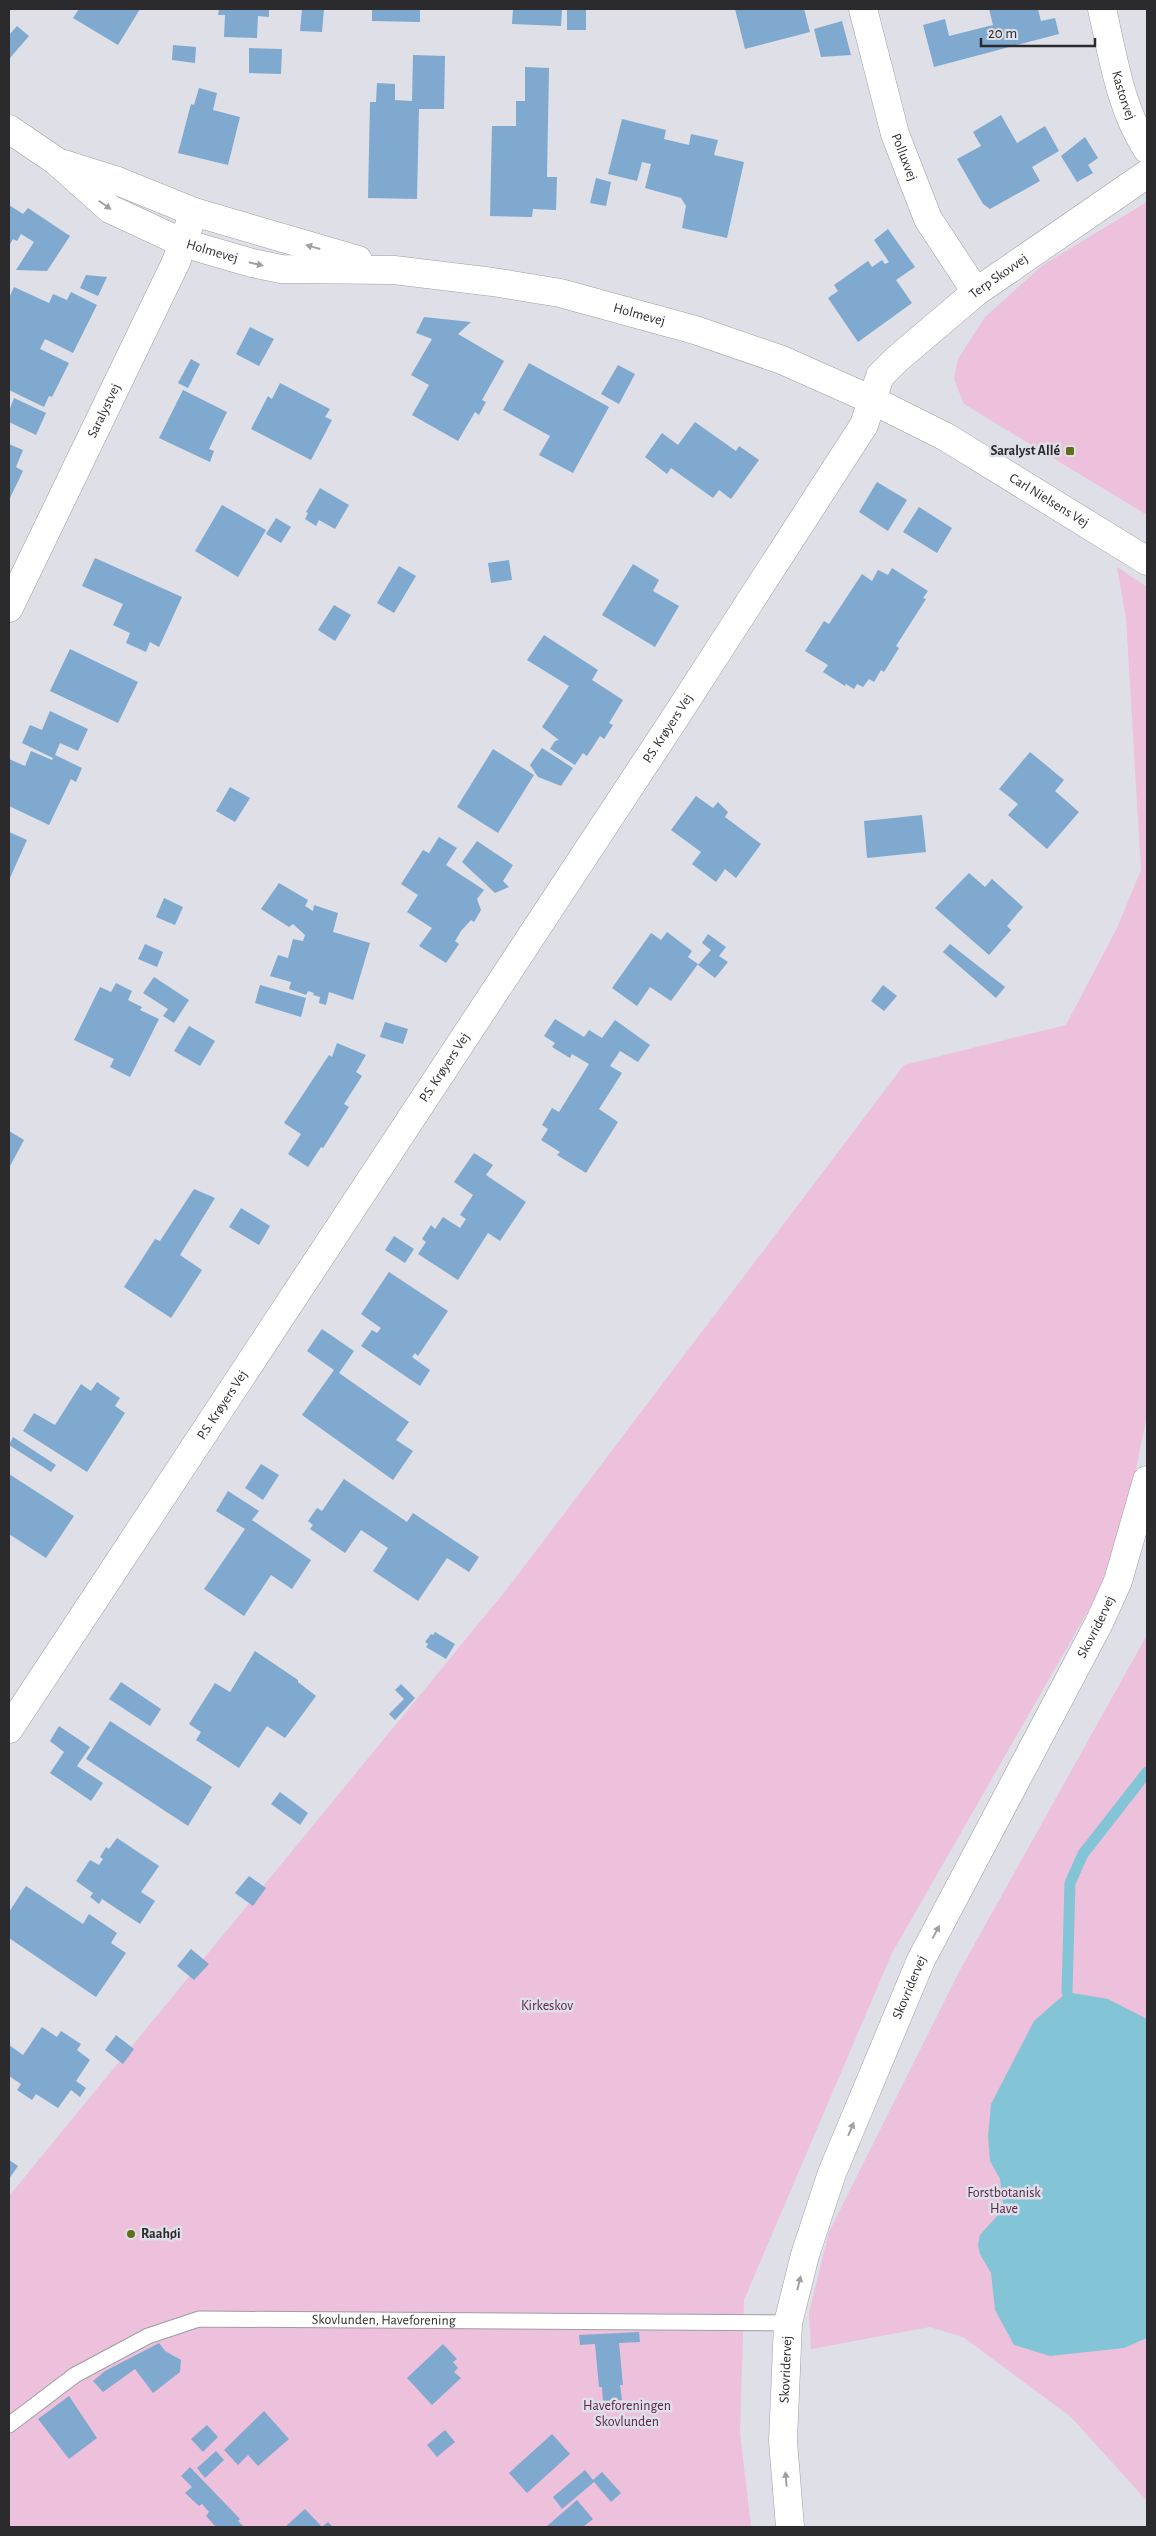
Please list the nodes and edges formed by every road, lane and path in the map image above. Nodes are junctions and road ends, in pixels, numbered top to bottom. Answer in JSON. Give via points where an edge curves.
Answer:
{"nodes":[{"id":1,"x":863,"y":9,"type":"edge"},
{"id":2,"x":1102,"y":9,"type":"edge"},
{"id":3,"x":9,"y":129,"type":"edge"},
{"id":4,"x":1147,"y":149,"type":"edge"},
{"id":5,"x":56,"y":161,"type":"junction"},
{"id":6,"x":1147,"y":174,"type":"edge"},
{"id":7,"x":194,"y":212,"type":"junction"},
{"id":8,"x":184,"y":243,"type":"junction"},
{"id":9,"x":394,"y":270,"type":"junction"},
{"id":10,"x":976,"y":292,"type":"junction"},
{"id":11,"x":872,"y":400,"type":"junction"},
{"id":12,"x":1147,"y":561,"type":"edge"},
{"id":13,"x":9,"y":608,"type":"edge"},
{"id":14,"x":1147,"y":1480,"type":"edge"},
{"id":15,"x":9,"y":1729,"type":"edge"},
{"id":16,"x":788,"y":2323,"type":"junction"},
{"id":17,"x":9,"y":2425,"type":"edge"},
{"id":18,"x":790,"y":2527,"type":"edge"}],
"edges":[{"from":1,"to":10,"type":"street","name":"Polluxvej","via":[[895,134],[928,219]]},
{"from":2,"to":4,"type":"street","name":"Kastorvej","via":[[1123,96],[1136,132]]},
{"from":3,"to":5,"type":"street","name":"Holmevej"},
{"from":5,"to":7,"type":"street","name":"Holmevej","via":[[115,180]]},
{"from":5,"to":8,"type":"street","name":"Holmevej","one_way":true,"via":[[110,209]]},
{"from":6,"to":10,"type":"street","name":"Terp Skovvej"},
{"from":7,"to":8,"type":"street","name":"Saralystvej"},
{"from":9,"to":7,"type":"street","name":"Holmevej","one_way":true},
{"from":8,"to":9,"type":"street","name":"Holmevej","one_way":true,"via":[[281,269]]},
{"from":8,"to":13,"type":"street","name":"Saralystvej"},
{"from":9,"to":11,"type":"street","name":"Holmevej","via":[[582,297],[782,360]]},
{"from":10,"to":11,"type":"street","name":"Terp Skovvej","via":[[880,376]]},
{"from":11,"to":12,"type":"street","name":"Carl Nielsens Vej","via":[[946,437]]},
{"from":11,"to":15,"type":"street","name":"P.S. Krøyers Vej","via":[[864,425],[674,719]]},
{"from":16,"to":14,"type":"street","name":"Skovridervej","one_way":true,"via":[[805,2255],[832,2173],[921,1960],[1099,1623],[1118,1581]]},
{"from":16,"to":17,"type":"lane","name":"Skovlunden, Haveforening","via":[[199,2319],[148,2336],[75,2375]]},
{"from":18,"to":16,"type":"street","name":"Skovridervej","one_way":true,"via":[[783,2441]]}]}
